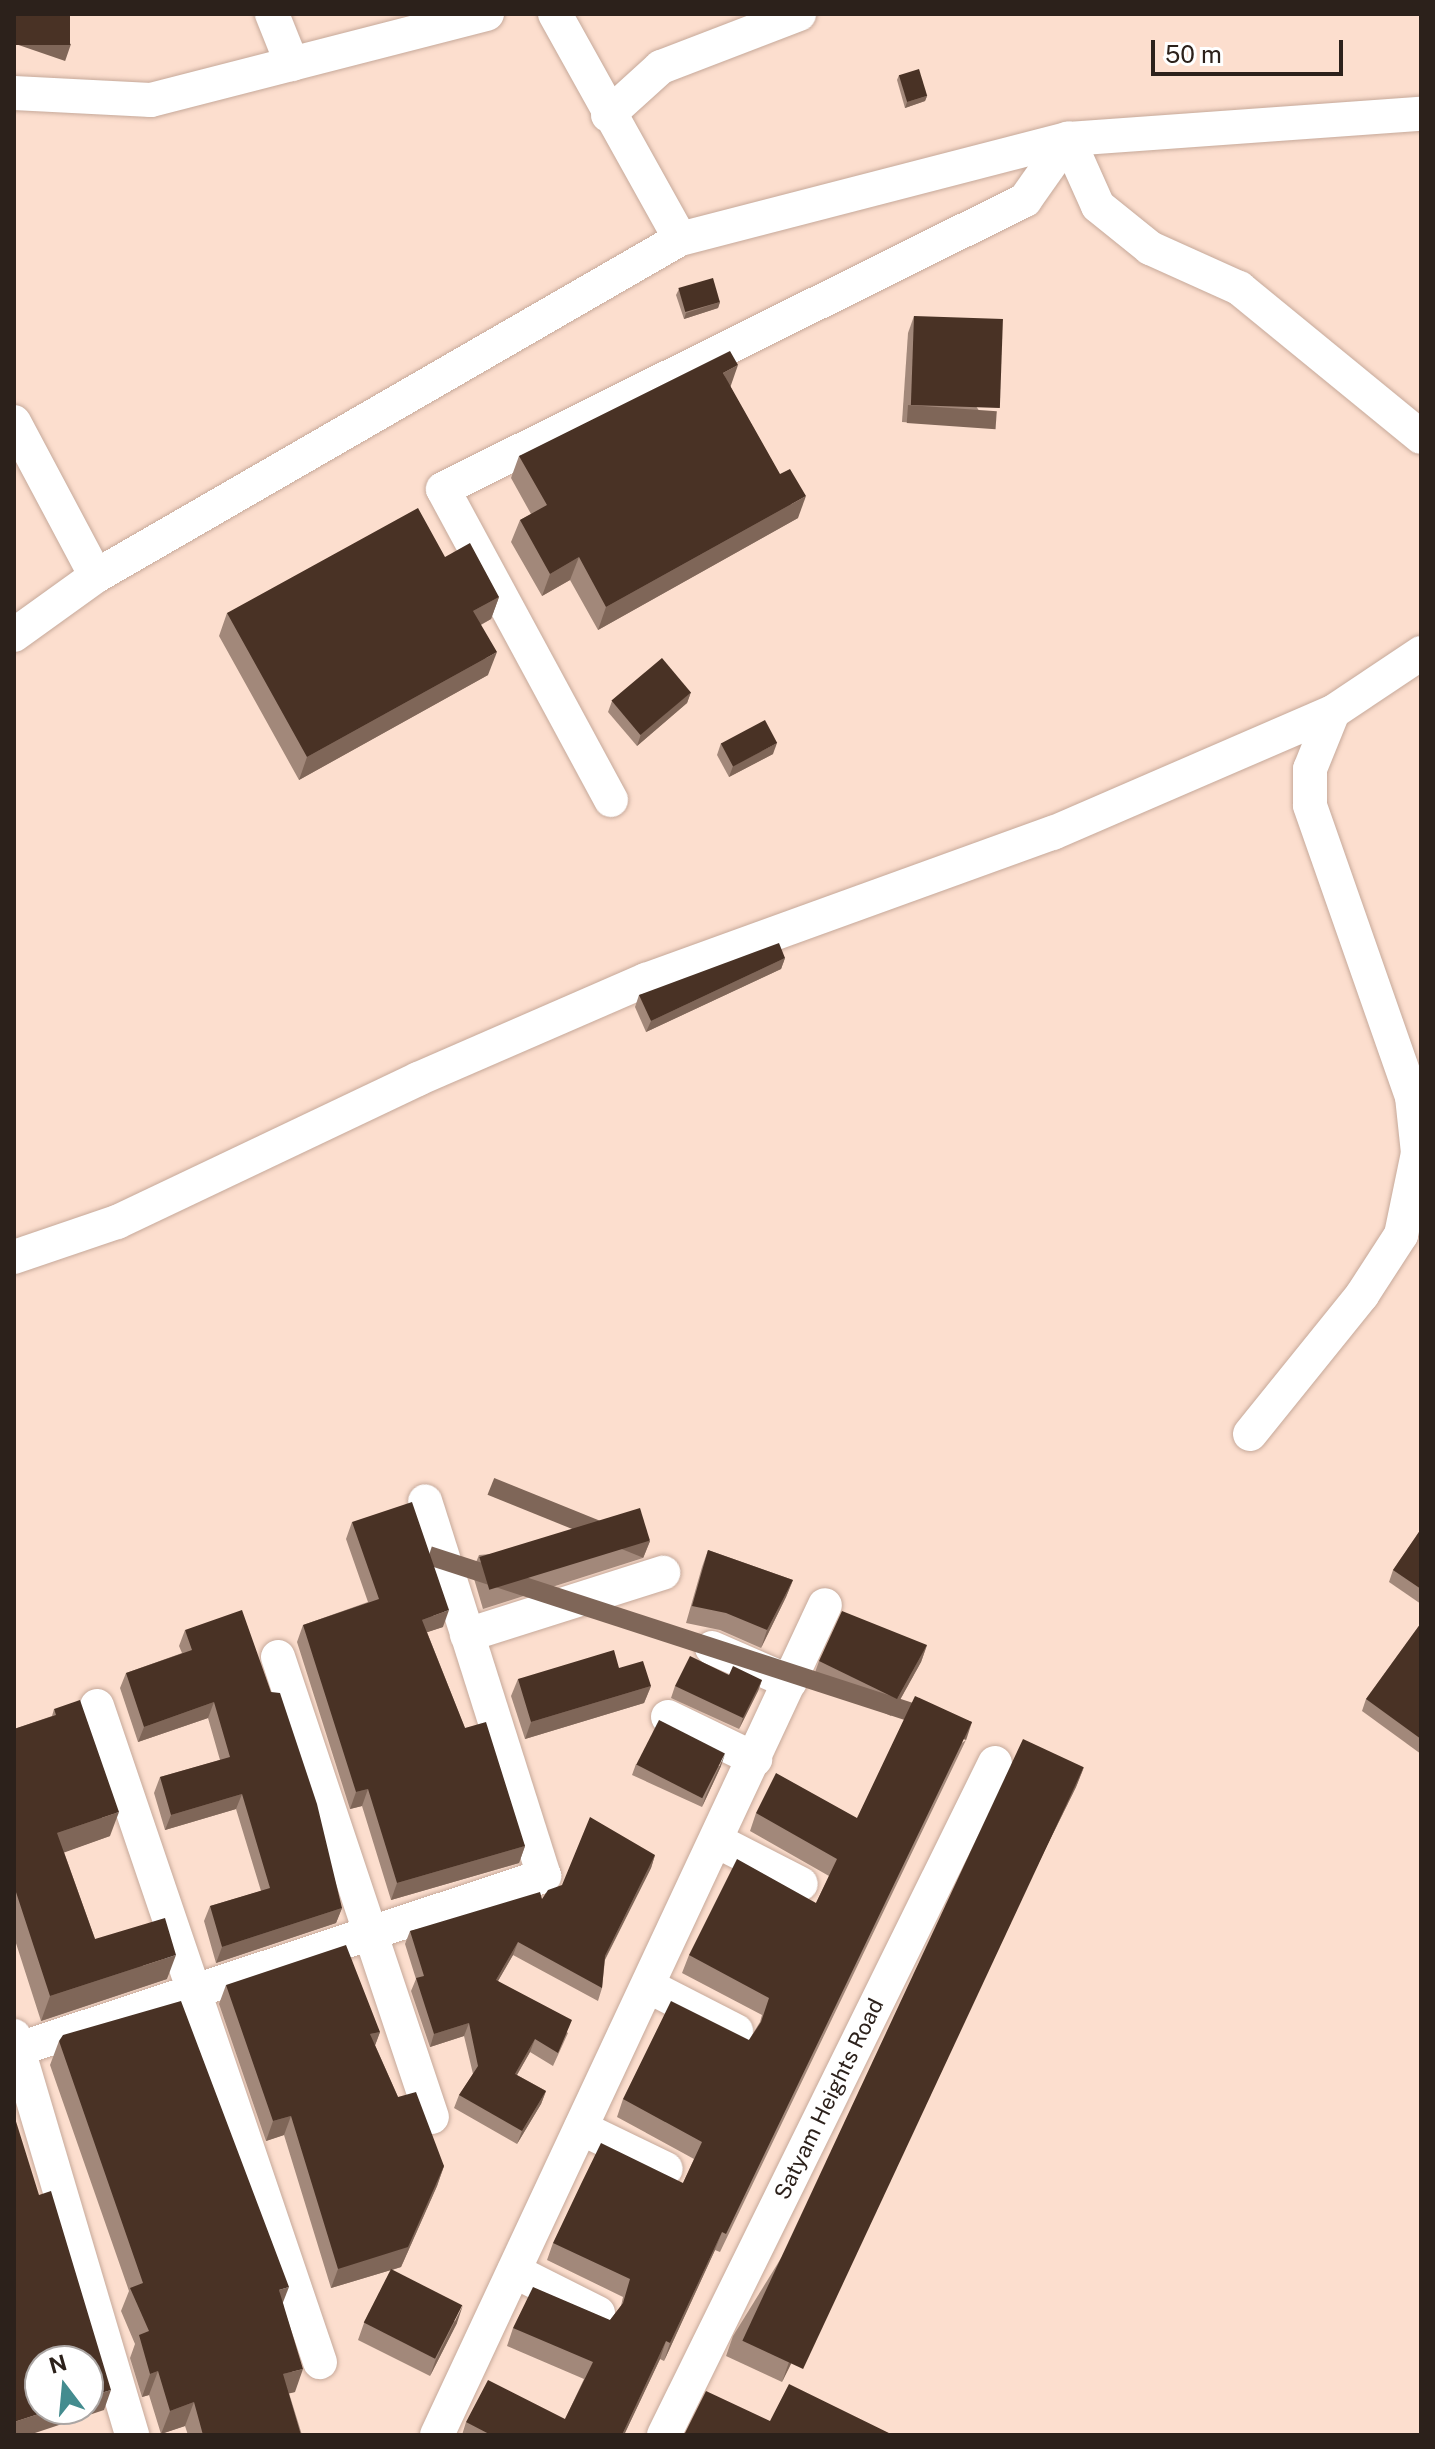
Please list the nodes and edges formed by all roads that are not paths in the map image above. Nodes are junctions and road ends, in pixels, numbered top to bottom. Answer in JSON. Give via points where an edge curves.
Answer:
{"nodes":[{"id":1,"x":272,"y":14,"type":"edge"},
{"id":2,"x":487,"y":14,"type":"edge"},
{"id":3,"x":555,"y":14,"type":"edge"},
{"id":4,"x":799,"y":14,"type":"edge"},
{"id":5,"x":292,"y":64,"type":"junction"},
{"id":6,"x":14,"y":93,"type":"edge"},
{"id":7,"x":1421,"y":114,"type":"edge"},
{"id":8,"x":608,"y":115,"type":"junction"},
{"id":9,"x":1068,"y":139,"type":"junction"},
{"id":10,"x":680,"y":239,"type":"junction"},
{"id":11,"x":14,"y":422,"type":"edge"},
{"id":12,"x":1421,"y":437,"type":"edge"},
{"id":13,"x":96,"y":576,"type":"junction"},
{"id":14,"x":14,"y":635,"type":"edge"},
{"id":15,"x":1421,"y":653,"type":"edge"},
{"id":16,"x":1333,"y":712,"type":"junction"},
{"id":17,"x":611,"y":800,"type":"dead end"},
{"id":18,"x":14,"y":1257,"type":"edge"},
{"id":19,"x":1250,"y":1434,"type":"dead end"},
{"id":20,"x":425,"y":1501,"type":"dead end"},
{"id":21,"x":663,"y":1573,"type":"dead end"},
{"id":22,"x":825,"y":1605,"type":"dead end"},
{"id":23,"x":467,"y":1635,"type":"junction"},
{"id":24,"x":712,"y":1648,"type":"dead end"},
{"id":25,"x":278,"y":1657,"type":"dead end"},
{"id":26,"x":790,"y":1682,"type":"junction"},
{"id":27,"x":97,"y":1706,"type":"dead end"},
{"id":28,"x":668,"y":1717,"type":"dead end"},
{"id":29,"x":755,"y":1759,"type":"junction"},
{"id":30,"x":995,"y":1763,"type":"dead end"},
{"id":31,"x":717,"y":1841,"type":"junction"},
{"id":32,"x":801,"y":1884,"type":"dead end"},
{"id":33,"x":371,"y":1933,"type":"junction"},
{"id":34,"x":648,"y":1986,"type":"junction"},
{"id":35,"x":194,"y":1991,"type":"junction"},
{"id":36,"x":736,"y":2031,"type":"edge"},
{"id":37,"x":17,"y":2042,"type":"edge"},
{"id":38,"x":432,"y":2117,"type":"dead end"},
{"id":39,"x":581,"y":2128,"type":"junction"},
{"id":40,"x":666,"y":2169,"type":"dead end"},
{"id":41,"x":514,"y":2271,"type":"junction"},
{"id":42,"x":598,"y":2313,"type":"edge"},
{"id":43,"x":320,"y":2362,"type":"dead end"},
{"id":44,"x":132,"y":2435,"type":"edge"},
{"id":45,"x":437,"y":2435,"type":"edge"},
{"id":46,"x":664,"y":2435,"type":"edge"}],
"edges":[{"from":1,"to":5,"type":"street"},
{"from":2,"to":5,"type":"street"},
{"from":3,"to":8,"type":"street"},
{"from":4,"to":8,"type":"street","via":[[661,67]]},
{"from":5,"to":6,"type":"street","via":[[151,100]]},
{"from":7,"to":9,"type":"street"},
{"from":8,"to":10,"type":"street"},
{"from":9,"to":10,"type":"street"},
{"from":9,"to":12,"type":"street","via":[[1098,206],[1150,248],[1239,288]]},
{"from":9,"to":17,"type":"street","via":[[1025,200],[443,489]]},
{"from":10,"to":13,"type":"street"},
{"from":11,"to":13,"type":"street"},
{"from":13,"to":14,"type":"street"},
{"from":15,"to":16,"type":"street"},
{"from":16,"to":18,"type":"street","via":[[1053,833],[646,980],[418,1079],[117,1222]]},
{"from":16,"to":19,"type":"street","via":[[1310,769],[1310,805],[1412,1097],[1418,1153],[1401,1235],[1362,1295]]},
{"from":20,"to":23,"type":"street"},
{"from":21,"to":23,"type":"street"},
{"from":22,"to":26,"type":"street"},
{"from":23,"to":33,"type":"street","via":[[544,1876]]},
{"from":24,"to":26,"type":"street"},
{"from":25,"to":33,"type":"street"},
{"from":26,"to":29,"type":"street"},
{"from":27,"to":35,"type":"street"},
{"from":28,"to":29,"type":"street"},
{"from":29,"to":31,"type":"street"},
{"from":30,"to":46,"type":"street","name":"Satyam Heights Road"},
{"from":31,"to":32,"type":"street"},
{"from":31,"to":34,"type":"street"},
{"from":33,"to":35,"type":"street"},
{"from":33,"to":38,"type":"street"},
{"from":34,"to":36,"type":"street"},
{"from":34,"to":39,"type":"street"},
{"from":35,"to":37,"type":"street"},
{"from":35,"to":43,"type":"street"},
{"from":37,"to":44,"type":"street"},
{"from":39,"to":40,"type":"street"},
{"from":39,"to":41,"type":"street"},
{"from":41,"to":42,"type":"street"},
{"from":41,"to":45,"type":"street"}]}
